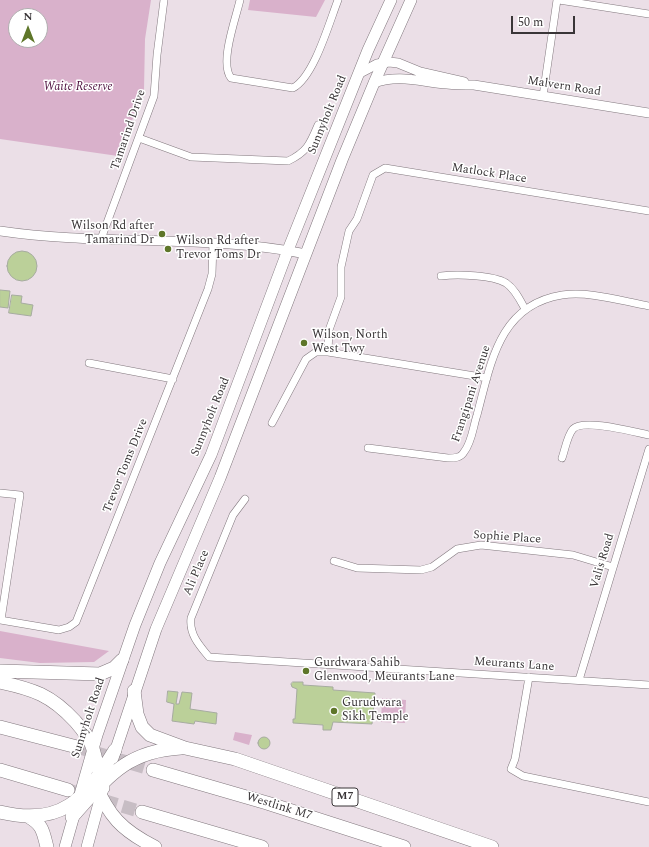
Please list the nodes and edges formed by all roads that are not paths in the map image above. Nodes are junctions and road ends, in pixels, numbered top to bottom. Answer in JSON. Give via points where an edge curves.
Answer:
{"nodes":[{"id":1,"x":164,"y":0,"type":"edge"},
{"id":2,"x":240,"y":0,"type":"edge"},
{"id":3,"x":338,"y":0,"type":"edge"},
{"id":4,"x":391,"y":0,"type":"edge"},
{"id":5,"x":411,"y":0,"type":"edge"},
{"id":6,"x":558,"y":0,"type":"edge"},
{"id":7,"x":649,"y":14,"type":"edge"},
{"id":8,"x":382,"y":63,"type":"junction"},
{"id":9,"x":360,"y":73,"type":"junction"},
{"id":10,"x":374,"y":83,"type":"junction"},
{"id":11,"x":474,"y":85,"type":"junction"},
{"id":12,"x":543,"y":96,"type":"junction"},
{"id":13,"x":649,"y":113,"type":"edge"},
{"id":14,"x":318,"y":125,"type":"dead end"},
{"id":15,"x":139,"y":138,"type":"junction"},
{"id":16,"x":649,"y":211,"type":"edge"},
{"id":17,"x":0,"y":231,"type":"edge"},
{"id":18,"x":101,"y":239,"type":"junction"},
{"id":19,"x":213,"y":243,"type":"junction"},
{"id":20,"x":288,"y":250,"type":"junction"},
{"id":21,"x":306,"y":254,"type":"junction"},
{"id":22,"x":441,"y":276,"type":"dead end"},
{"id":23,"x":649,"y":306,"type":"edge"},
{"id":24,"x":524,"y":309,"type":"junction"},
{"id":25,"x":328,"y":352,"type":"junction"},
{"id":26,"x":88,"y":363,"type":"dead end"},
{"id":27,"x":173,"y":378,"type":"junction"},
{"id":28,"x":487,"y":378,"type":"junction"},
{"id":29,"x":272,"y":423,"type":"dead end"},
{"id":30,"x":649,"y":435,"type":"edge"},
{"id":31,"x":368,"y":448,"type":"dead end"},
{"id":32,"x":649,"y":450,"type":"edge"},
{"id":33,"x":562,"y":458,"type":"dead end"},
{"id":34,"x":0,"y":493,"type":"edge"},
{"id":35,"x":245,"y":499,"type":"dead end"},
{"id":36,"x":334,"y":561,"type":"dead end"},
{"id":37,"x":613,"y":567,"type":"junction"},
{"id":38,"x":1,"y":620,"type":"edge"},
{"id":39,"x":209,"y":656,"type":"joint"},
{"id":40,"x":122,"y":660,"type":"junction"},
{"id":41,"x":0,"y":671,"type":"edge"},
{"id":42,"x":529,"y":677,"type":"junction"},
{"id":43,"x":579,"y":680,"type":"junction"},
{"id":44,"x":0,"y":682,"type":"edge"},
{"id":45,"x":649,"y":685,"type":"edge"},
{"id":46,"x":134,"y":691,"type":"junction"},
{"id":47,"x":0,"y":727,"type":"edge"},
{"id":48,"x":77,"y":747,"type":"tunnel mouth"},
{"id":49,"x":93,"y":747,"type":"junction"},
{"id":50,"x":185,"y":748,"type":"junction"},
{"id":51,"x":115,"y":750,"type":"joint"},
{"id":52,"x":89,"y":760,"type":"junction"},
{"id":53,"x":0,"y":770,"type":"edge"},
{"id":54,"x":153,"y":770,"type":"tunnel mouth"},
{"id":55,"x":100,"y":785,"type":"junction"},
{"id":56,"x":68,"y":790,"type":"tunnel mouth"},
{"id":57,"x":77,"y":800,"type":"junction"},
{"id":58,"x":649,"y":802,"type":"edge"},
{"id":59,"x":0,"y":812,"type":"edge"},
{"id":60,"x":142,"y":812,"type":"tunnel mouth"},
{"id":61,"x":29,"y":817,"type":"junction"},
{"id":62,"x":72,"y":817,"type":"junction"},
{"id":63,"x":47,"y":847,"type":"edge"},
{"id":64,"x":65,"y":847,"type":"edge"},
{"id":65,"x":87,"y":847,"type":"edge"},
{"id":66,"x":155,"y":847,"type":"edge"},
{"id":67,"x":262,"y":847,"type":"edge"},
{"id":68,"x":404,"y":847,"type":"edge"},
{"id":69,"x":492,"y":847,"type":"edge"}],
"edges":[{"from":1,"to":15,"type":"street","name":"Tamarind Drive","via":[[154,96]]},
{"from":2,"to":3,"type":"street","via":[[226,60],[226,73],[230,78],[293,88],[300,84],[308,73]]},
{"from":4,"to":9,"type":"main road","name":"Sunnyholt Road"},
{"from":5,"to":8,"type":"main road"},
{"from":6,"to":7,"type":"street"},
{"from":6,"to":12,"type":"street"},
{"from":8,"to":9,"type":"street","name":"Malvern Road"},
{"from":8,"to":10,"type":"main road"},
{"from":8,"to":11,"type":"street","name":"Malvern Road","via":[[398,63],[420,72]]},
{"from":9,"to":20,"type":"main road","name":"Sunnyholt Road"},
{"from":10,"to":11,"type":"street","name":"Malvern Road","via":[[404,78]]},
{"from":10,"to":21,"type":"main road"},
{"from":11,"to":12,"type":"street","name":"Malvern Road"},
{"from":12,"to":13,"type":"street","name":"Malvern Road"},
{"from":14,"to":15,"type":"street","via":[[308,148],[288,161],[191,157]]},
{"from":15,"to":18,"type":"street","name":"Tamarind Drive"},
{"from":16,"to":25,"type":"street","name":"Matlock Place","via":[[385,168],[373,175],[357,219],[349,231],[340,267],[341,297],[329,330]]},
{"from":17,"to":18,"type":"street","via":[[42,237]]},
{"from":18,"to":19,"type":"street"},
{"from":19,"to":20,"type":"street"},
{"from":19,"to":27,"type":"street","name":"Trevor Toms Drive","via":[[212,274],[208,289]]},
{"from":20,"to":21,"type":"street"},
{"from":20,"to":40,"type":"main road","name":"Sunnyholt Road","via":[[224,423],[148,592]]},
{"from":21,"to":46,"type":"main road","via":[[220,478],[170,594]]},
{"from":22,"to":24,"type":"street","via":[[458,274],[500,280],[512,289]]},
{"from":23,"to":24,"type":"street","name":"Frangipani Avenue","via":[[563,295],[548,298]]},
{"from":24,"to":28,"type":"street","name":"Frangipani Avenue","via":[[507,327]]},
{"from":25,"to":28,"type":"street"},
{"from":25,"to":29,"type":"street","via":[[316,352],[306,359]]},
{"from":26,"to":27,"type":"street"},
{"from":27,"to":38,"type":"street","name":"Trevor Toms Drive","via":[[76,622],[59,630]]},
{"from":28,"to":31,"type":"street","name":"Frangipani Avenue","via":[[469,442],[464,453],[457,458]]},
{"from":30,"to":33,"type":"street","via":[[593,425],[578,425],[570,436]]},
{"from":32,"to":37,"type":"street","name":"Valis Road"},
{"from":34,"to":38,"type":"street","via":[[20,495]]},
{"from":35,"to":39,"type":"street","name":"Ali Place","via":[[233,515],[191,618],[194,636]]},
{"from":36,"to":37,"type":"street","name":"Sophie Place","via":[[357,568],[420,570],[432,567],[457,549],[481,544],[573,555]]},
{"from":37,"to":43,"type":"street","name":"Valis Road"},
{"from":39,"to":42,"type":"street","name":"Meurants Lane"},
{"from":40,"to":41,"type":"highway","via":[[114,668],[100,674]]},
{"from":40,"to":49,"type":"main road","name":"Sunnyholt Road"},
{"from":42,"to":43,"type":"street","name":"Meurants Lane"},
{"from":42,"to":58,"type":"street","via":[[515,759],[511,769],[524,776]]},
{"from":43,"to":45,"type":"street","name":"Meurants Lane"},
{"from":44,"to":49,"type":"highway","via":[[27,688],[49,698],[82,729]]},
{"from":46,"to":50,"type":"highway","number":"M7","via":[[137,714],[142,727],[150,735]]},
{"from":46,"to":51,"type":"main road"},
{"from":47,"to":48,"type":"highway"},
{"from":49,"to":52,"type":"main road","name":"Sunnyholt Road"},
{"from":49,"to":55,"type":"highway"},
{"from":50,"to":55,"type":"highway","via":[[145,753],[134,758]]},
{"from":50,"to":69,"type":"highway","number":"M7","via":[[235,759]]},
{"from":51,"to":55,"type":"highway"},
{"from":52,"to":55,"type":"highway"},
{"from":52,"to":57,"type":"main road","name":"Sunnyholt Road"},
{"from":53,"to":56,"type":"highway"},
{"from":54,"to":68,"type":"highway","name":"Westlink M7","number":"M7"},
{"from":55,"to":57,"type":"highway"},
{"from":55,"to":62,"type":"highway"},
{"from":55,"to":65,"type":"main road"},
{"from":55,"to":66,"type":"highway","via":[[109,814],[126,830]]},
{"from":57,"to":61,"type":"highway","via":[[50,814]]},
{"from":57,"to":62,"type":"main road","name":"Sunnyholt Road"},
{"from":59,"to":61,"type":"highway"},
{"from":60,"to":67,"type":"highway"},
{"from":61,"to":63,"type":"highway","via":[[40,826]]},
{"from":62,"to":64,"type":"main road","name":"Sunnyholt Road"}]}
